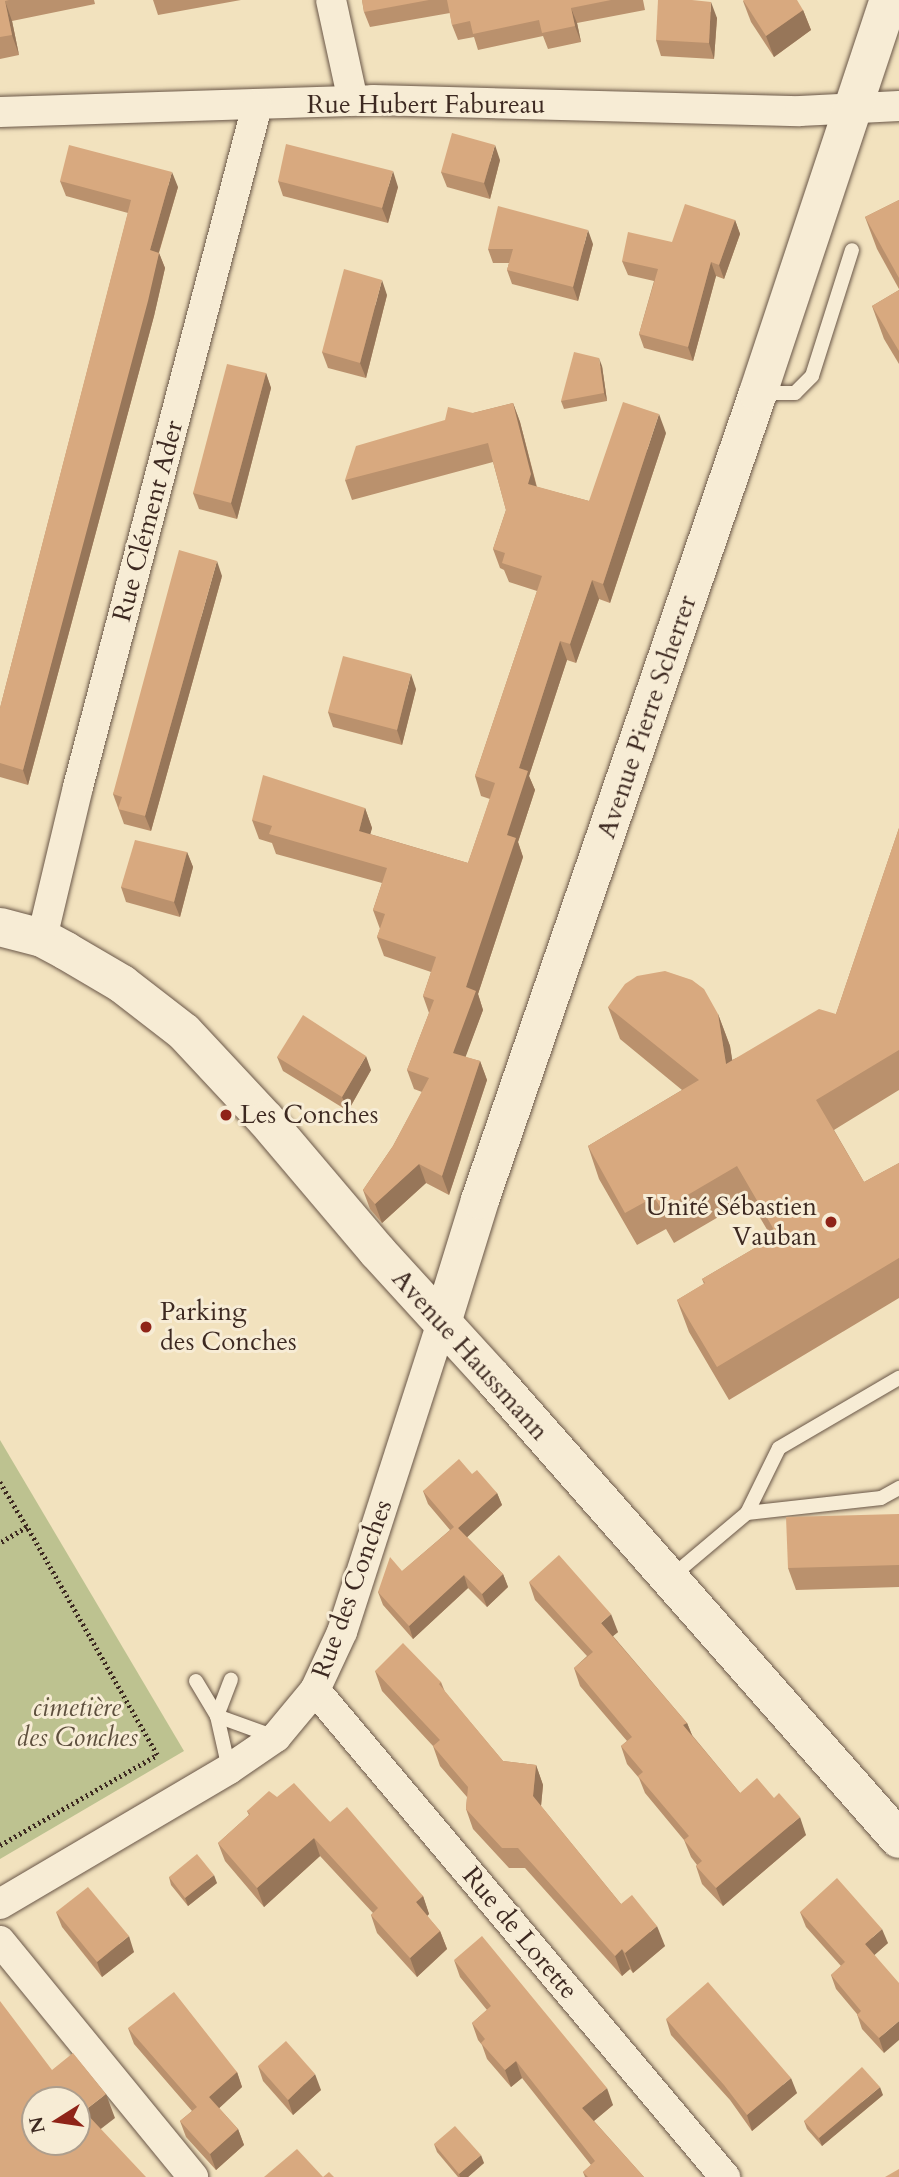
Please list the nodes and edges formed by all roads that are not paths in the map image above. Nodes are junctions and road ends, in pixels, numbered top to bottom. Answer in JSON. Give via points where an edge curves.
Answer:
{"nodes":[{"id":1,"x":331,"y":0,"type":"edge"},
{"id":2,"x":889,"y":0,"type":"edge"},
{"id":3,"x":353,"y":101,"type":"junction"},
{"id":4,"x":257,"y":106,"type":"junction"},
{"id":5,"x":899,"y":106,"type":"edge"},
{"id":6,"x":851,"y":110,"type":"junction"},
{"id":7,"x":0,"y":112,"type":"edge"},
{"id":8,"x":852,"y":250,"type":"dead end"},
{"id":9,"x":758,"y":393,"type":"junction"},
{"id":10,"x":0,"y":927,"type":"edge"},
{"id":11,"x":41,"y":938,"type":"junction"},
{"id":12,"x":442,"y":1323,"type":"junction"},
{"id":13,"x":899,"y":1378,"type":"edge"},
{"id":14,"x":899,"y":1488,"type":"edge"},
{"id":15,"x":747,"y":1513,"type":"junction"},
{"id":16,"x":670,"y":1578,"type":"junction"},
{"id":17,"x":230,"y":1680,"type":"dead end"},
{"id":18,"x":196,"y":1681,"type":"dead end"},
{"id":19,"x":315,"y":1690,"type":"junction"},
{"id":20,"x":217,"y":1716,"type":"junction"},
{"id":21,"x":276,"y":1737,"type":"junction"},
{"id":22,"x":229,"y":1769,"type":"junction"},
{"id":23,"x":899,"y":1839,"type":"edge"},
{"id":24,"x":0,"y":1904,"type":"edge"},
{"id":25,"x":0,"y":1941,"type":"edge"},
{"id":26,"x":194,"y":2177,"type":"edge"},
{"id":27,"x":725,"y":2177,"type":"edge"}],
"edges":[{"from":1,"to":3,"type":"street"},
{"from":2,"to":6,"type":"street","name":"Avenue Pierre Scherrer"},
{"from":3,"to":4,"type":"street","name":"Rue Hubert Fabureau"},
{"from":3,"to":6,"type":"street","name":"Rue Hubert Fabureau"},
{"from":4,"to":7,"type":"street","name":"Rue Hubert Fabureau"},
{"from":4,"to":11,"type":"street","name":"Rue Clément Ader"},
{"from":5,"to":6,"type":"street","name":"Rue Hubert Fabureau"},
{"from":6,"to":9,"type":"street","name":"Avenue Pierre Scherrer"},
{"from":8,"to":9,"type":"lane","via":[[812,376],[795,393]]},
{"from":9,"to":12,"type":"street","name":"Avenue Pierre Scherrer"},
{"from":10,"to":11,"type":"street","name":"Avenue Haussmann"},
{"from":11,"to":12,"type":"street","name":"Avenue Haussmann","via":[[122,984],[184,1032]]},
{"from":12,"to":16,"type":"street","name":"Avenue Haussmann"},
{"from":12,"to":19,"type":"street","name":"Rue des Conches","via":[[342,1632]]},
{"from":13,"to":15,"type":"lane","via":[[779,1448]]},
{"from":14,"to":15,"type":"lane","via":[[881,1498]]},
{"from":15,"to":16,"type":"lane"},
{"from":16,"to":23,"type":"street","name":"Avenue Haussmann"},
{"from":17,"to":20,"type":"lane"},
{"from":18,"to":20,"type":"lane"},
{"from":19,"to":21,"type":"street","name":"Rue des Conches"},
{"from":19,"to":27,"type":"street","name":"Rue de Lorette"},
{"from":20,"to":21,"type":"lane"},
{"from":20,"to":22,"type":"lane"},
{"from":21,"to":22,"type":"street","name":"Rue des Conches"},
{"from":22,"to":24,"type":"street","name":"Rue des Conches"},
{"from":25,"to":26,"type":"street"}]}
